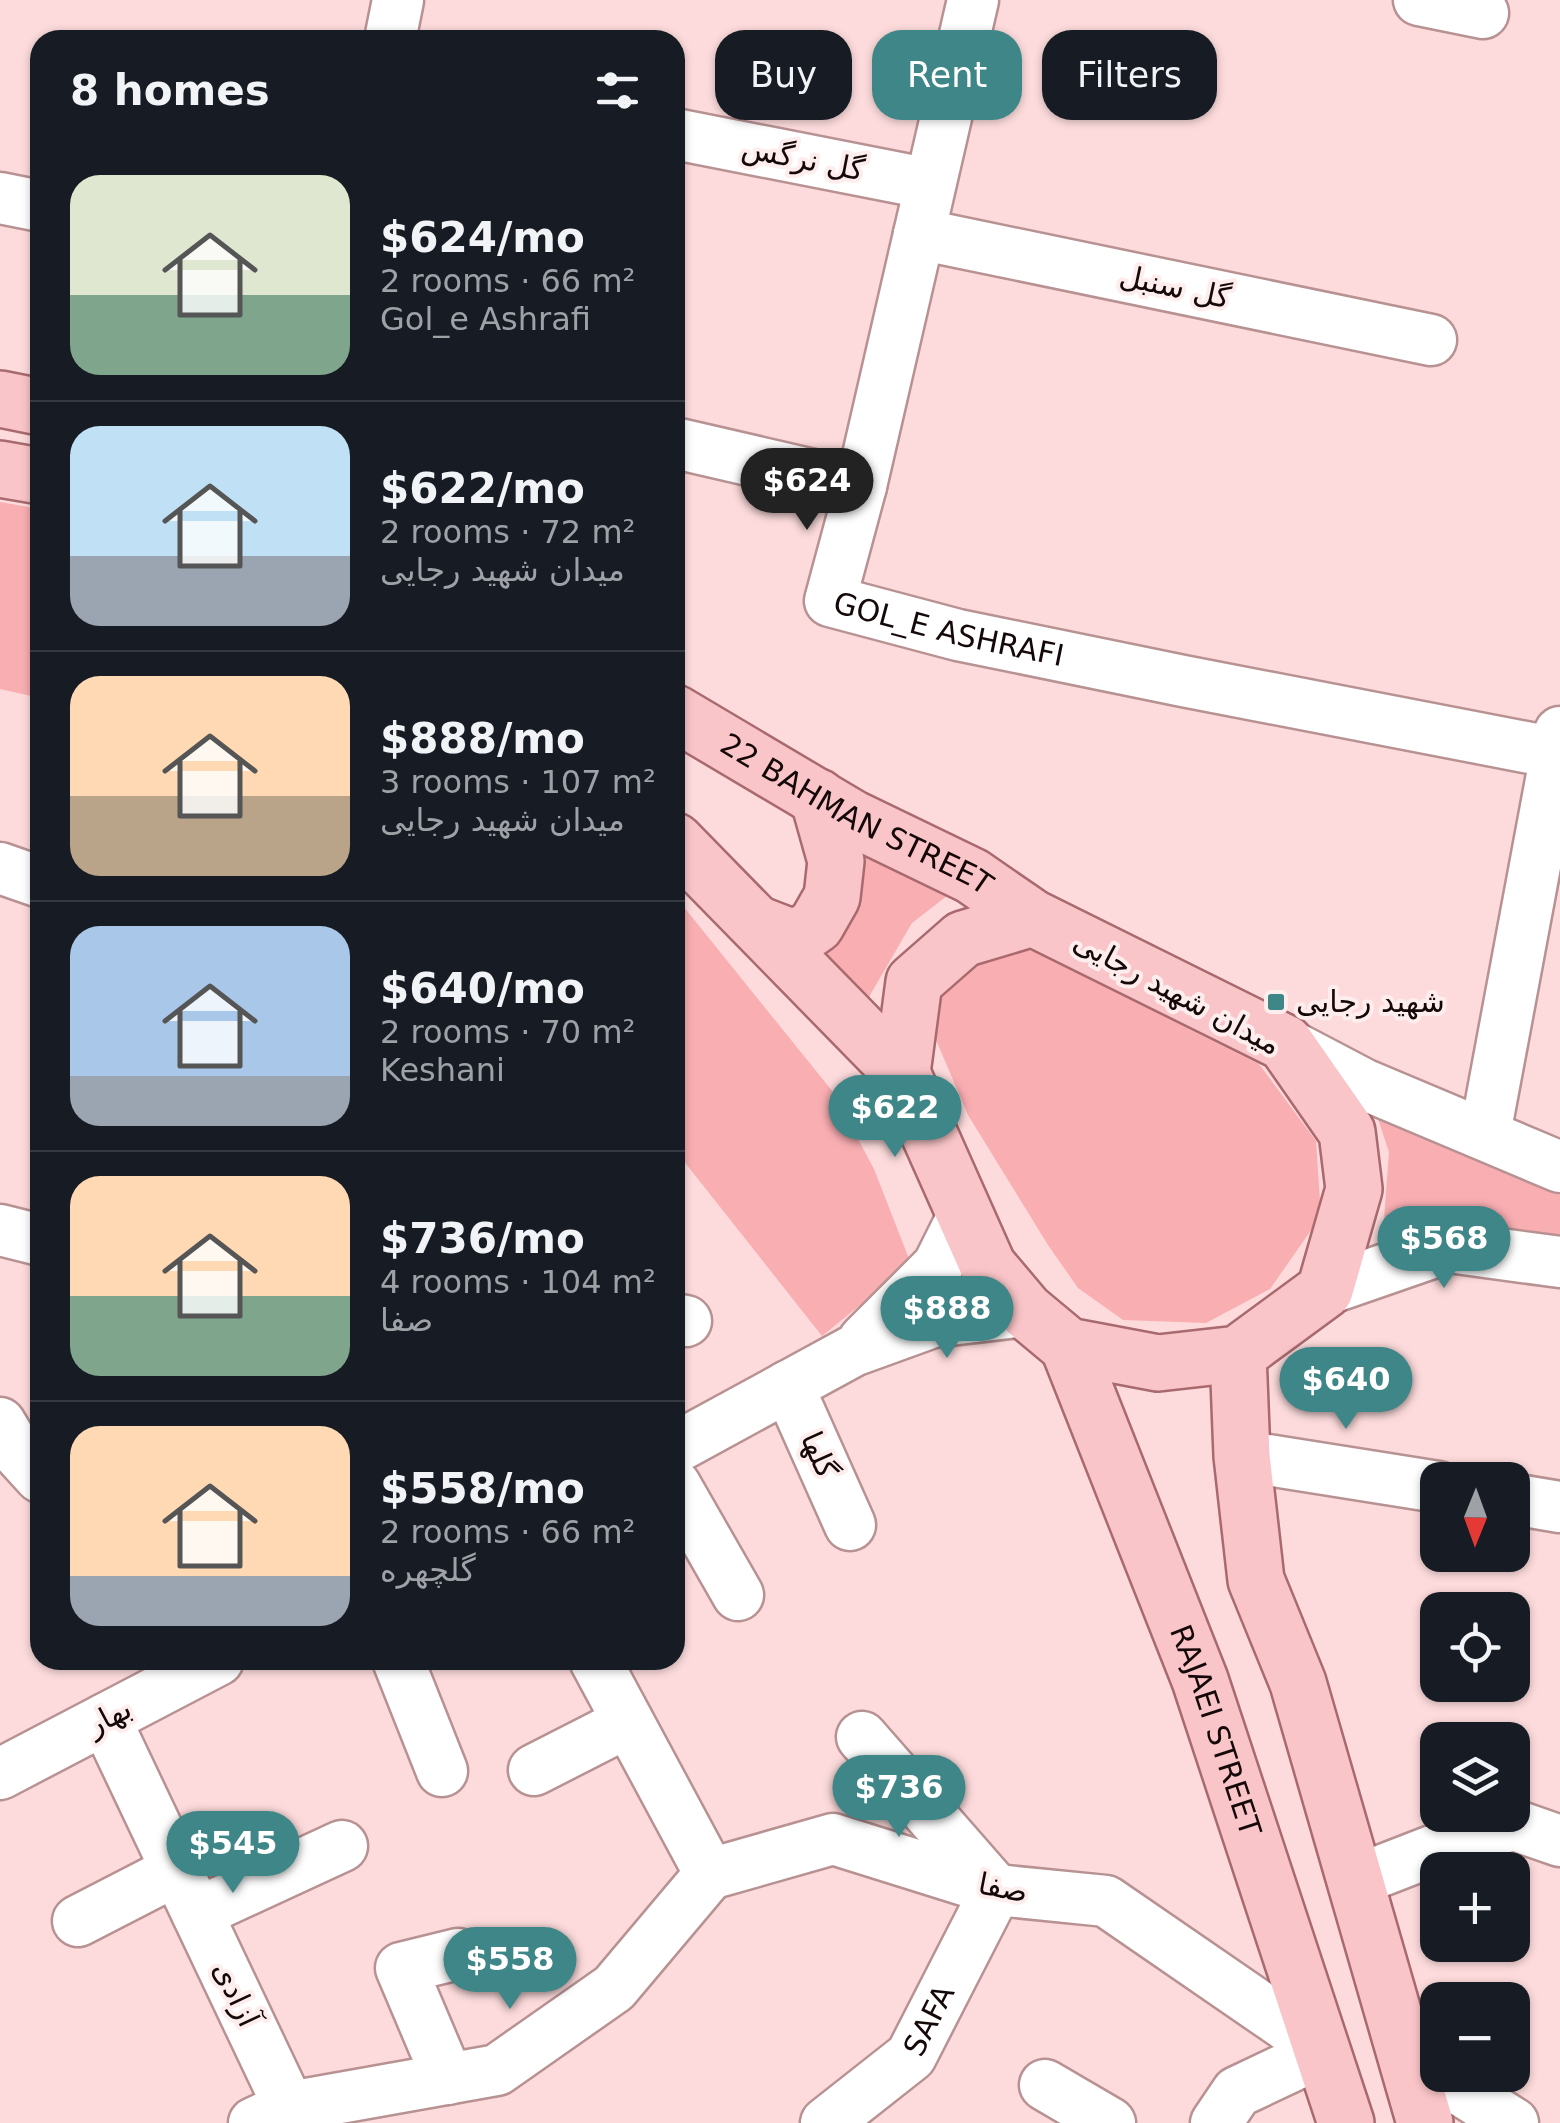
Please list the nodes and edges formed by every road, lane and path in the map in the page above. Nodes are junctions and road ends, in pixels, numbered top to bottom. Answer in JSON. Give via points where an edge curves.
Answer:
{"nodes":[{"id":1,"x":398,"y":0,"type":"edge"},
{"id":2,"x":973,"y":0,"type":"edge"},
{"id":3,"x":1419,"y":0,"type":"edge"},
{"id":4,"x":1483,"y":13,"type":"dead end"},
{"id":5,"x":392,"y":30,"type":"edge"},
{"id":6,"x":685,"y":136,"type":"edge"},
{"id":7,"x":930,"y":184,"type":"junction"},
{"id":8,"x":0,"y":198,"type":"edge"},
{"id":9,"x":30,"y":204,"type":"edge"},
{"id":10,"x":919,"y":234,"type":"junction"},
{"id":11,"x":1430,"y":340,"type":"dead end"},
{"id":12,"x":0,"y":399,"type":"edge"},
{"id":13,"x":30,"y":406,"type":"edge"},
{"id":14,"x":685,"y":445,"type":"edge"},
{"id":15,"x":0,"y":468,"type":"edge"},
{"id":16,"x":30,"y":474,"type":"edge"},
{"id":17,"x":861,"y":486,"type":"junction"},
{"id":18,"x":685,"y":719,"type":"edge"},
{"id":19,"x":1558,"y":742,"type":"edge"},
{"id":20,"x":818,"y":797,"type":"junction"},
{"id":21,"x":685,"y":851,"type":"edge"},
{"id":22,"x":0,"y":868,"type":"edge"},
{"id":23,"x":30,"y":878,"type":"edge"},
{"id":24,"x":1033,"y":918,"type":"junction"},
{"id":25,"x":756,"y":924,"type":"junction"},
{"id":26,"x":1284,"y":1043,"type":"junction"},
{"id":27,"x":902,"y":1073,"type":"junction"},
{"id":28,"x":1484,"y":1134,"type":"junction"},
{"id":29,"x":1560,"y":1167,"type":"edge"},
{"id":30,"x":965,"y":1212,"type":"junction"},
{"id":31,"x":0,"y":1230,"type":"edge"},
{"id":32,"x":30,"y":1238,"type":"edge"},
{"id":33,"x":1560,"y":1262,"type":"edge"},
{"id":34,"x":1324,"y":1290,"type":"junction"},
{"id":35,"x":1026,"y":1311,"type":"junction"},
{"id":36,"x":1068,"y":1346,"type":"junction"},
{"id":37,"x":853,"y":1351,"type":"junction"},
{"id":38,"x":1238,"y":1354,"type":"junction"},
{"id":39,"x":788,"y":1386,"type":"junction"},
{"id":40,"x":0,"y":1424,"type":"edge"},
{"id":41,"x":685,"y":1443,"type":"edge"},
{"id":42,"x":1242,"y":1456,"type":"junction"},
{"id":43,"x":30,"y":1466,"type":"edge"},
{"id":44,"x":1420,"y":1484,"type":"edge"},
{"id":45,"x":1530,"y":1502,"type":"edge"},
{"id":46,"x":685,"y":1503,"type":"edge"},
{"id":47,"x":1560,"y":1506,"type":"edge"},
{"id":48,"x":850,"y":1525,"type":"dead end"},
{"id":49,"x":738,"y":1595,"type":"dead end"},
{"id":50,"x":199,"y":1670,"type":"edge"},
{"id":51,"x":402,"y":1670,"type":"edge"},
{"id":52,"x":600,"y":1670,"type":"edge"},
{"id":53,"x":105,"y":1719,"type":"junction"},
{"id":54,"x":628,"y":1722,"type":"junction"},
{"id":55,"x":862,"y":1737,"type":"dead end"},
{"id":56,"x":534,"y":1770,"type":"dead end"},
{"id":57,"x":442,"y":1772,"type":"dead end"},
{"id":58,"x":0,"y":1774,"type":"edge"},
{"id":59,"x":1560,"y":1841,"type":"edge"},
{"id":60,"x":342,"y":1846,"type":"dead end"},
{"id":61,"x":710,"y":1874,"type":"junction"},
{"id":62,"x":1355,"y":1881,"type":"junction"},
{"id":63,"x":996,"y":1890,"type":"junction"},
{"id":64,"x":187,"y":1891,"type":"junction"},
{"id":65,"x":78,"y":1920,"type":"dead end"},
{"id":66,"x":458,"y":1954,"type":"dead end"},
{"id":67,"x":1324,"y":2051,"type":"junction"},
{"id":68,"x":1405,"y":2055,"type":"junction"},
{"id":69,"x":448,"y":2079,"type":"junction"},
{"id":70,"x":1046,"y":2085,"type":"dead end"},
{"id":71,"x":279,"y":2118,"type":"edge"},
{"id":72,"x":826,"y":2123,"type":"edge"},
{"id":73,"x":1110,"y":2123,"type":"edge"},
{"id":74,"x":1216,"y":2123,"type":"edge"},
{"id":75,"x":1346,"y":2123,"type":"edge"},
{"id":76,"x":1425,"y":2123,"type":"edge"},
{"id":77,"x":1513,"y":2123,"type":"edge"}],
"edges":[{"from":1,"to":5,"type":"street"},
{"from":2,"to":7,"type":"street","name":"GOL_E ASHRAFI"},
{"from":3,"to":4,"type":"street"},
{"from":6,"to":7,"type":"street","name":"گل نرگس"},
{"from":7,"to":10,"type":"street","name":"GOL_E ASHRAFI"},
{"from":8,"to":9,"type":"street"},
{"from":10,"to":11,"type":"street","name":"گل سنبل"},
{"from":10,"to":17,"type":"street","name":"GOL_E ASHRAFI"},
{"from":12,"to":13,"type":"main road"},
{"from":14,"to":17,"type":"street"},
{"from":15,"to":16,"type":"main road"},
{"from":17,"to":19,"type":"street","name":"GOL_E ASHRAFI","via":[[830,601],[958,635]]},
{"from":18,"to":20,"type":"main road","name":"22 BAHMAN STREET"},
{"from":19,"to":28,"type":"street"},
{"from":20,"to":24,"type":"main road","name":"22 BAHMAN STREET","via":[[972,876]]},
{"from":20,"to":25,"type":"main road","via":[[836,861],[832,897],[816,925],[796,939]]},
{"from":21,"to":25,"type":"main road"},
{"from":22,"to":23,"type":"street"},
{"from":24,"to":26,"type":"main road","name":"میدان شهید رجایی"},
{"from":24,"to":27,"type":"main road","via":[[963,938],[914,982]]},
{"from":25,"to":27,"type":"main road"},
{"from":26,"to":28,"type":"street"},
{"from":26,"to":34,"type":"main road","name":"میدان شهید رجایی","via":[[1347,1132],[1354,1189]]},
{"from":27,"to":30,"type":"main road"},
{"from":28,"to":29,"type":"street"},
{"from":30,"to":35,"type":"main road","via":[[988,1266]]},
{"from":30,"to":37,"type":"street","via":[[938,1266]]},
{"from":31,"to":32,"type":"street"},
{"from":33,"to":34,"type":"street","via":[[1449,1247]]},
{"from":34,"to":38,"type":"main road"},
{"from":35,"to":36,"type":"main road"},
{"from":35,"to":37,"type":"street","via":[[933,1322]]},
{"from":36,"to":38,"type":"main road","via":[[1158,1363]]},
{"from":36,"to":67,"type":"main road","name":"RAJAEI STREET","via":[[1200,1680]]},
{"from":37,"to":39,"type":"street"},
{"from":38,"to":42,"type":"main road"},
{"from":39,"to":41,"type":"street"},
{"from":39,"to":48,"type":"street","name":"گلها"},
{"from":40,"to":43,"type":"street"},
{"from":42,"to":44,"type":"street"},
{"from":42,"to":62,"type":"main road","via":[[1256,1580],[1298,1683]]},
{"from":45,"to":47,"type":"street"},
{"from":46,"to":49,"type":"street"},
{"from":50,"to":53,"type":"street","name":"بهار"},
{"from":51,"to":57,"type":"street"},
{"from":52,"to":54,"type":"street"},
{"from":53,"to":58,"type":"street","name":"بهار"},
{"from":53,"to":64,"type":"street","name":"آزادی"},
{"from":54,"to":56,"type":"street"},
{"from":54,"to":61,"type":"street"},
{"from":55,"to":63,"type":"street"},
{"from":59,"to":62,"type":"street","via":[[1514,1826]]},
{"from":60,"to":64,"type":"street"},
{"from":61,"to":63,"type":"street","name":"صفا","via":[[833,1839]]},
{"from":61,"to":69,"type":"street","via":[[614,1988],[497,2070]]},
{"from":62,"to":68,"type":"main road"},
{"from":63,"to":67,"type":"street","name":"صفا","via":[[1106,1901]]},
{"from":63,"to":72,"type":"street","name":"SAFA","via":[[911,2056]]},
{"from":64,"to":65,"type":"street"},
{"from":64,"to":71,"type":"street","name":"آزادی"},
{"from":66,"to":69,"type":"street","via":[[400,1968]]},
{"from":67,"to":74,"type":"street","via":[[1237,2092]]},
{"from":67,"to":75,"type":"main road","name":"RAJAEI STREET"},
{"from":68,"to":76,"type":"main road"},
{"from":68,"to":77,"type":"street"},
{"from":69,"to":71,"type":"street"},
{"from":70,"to":73,"type":"street"}]}
